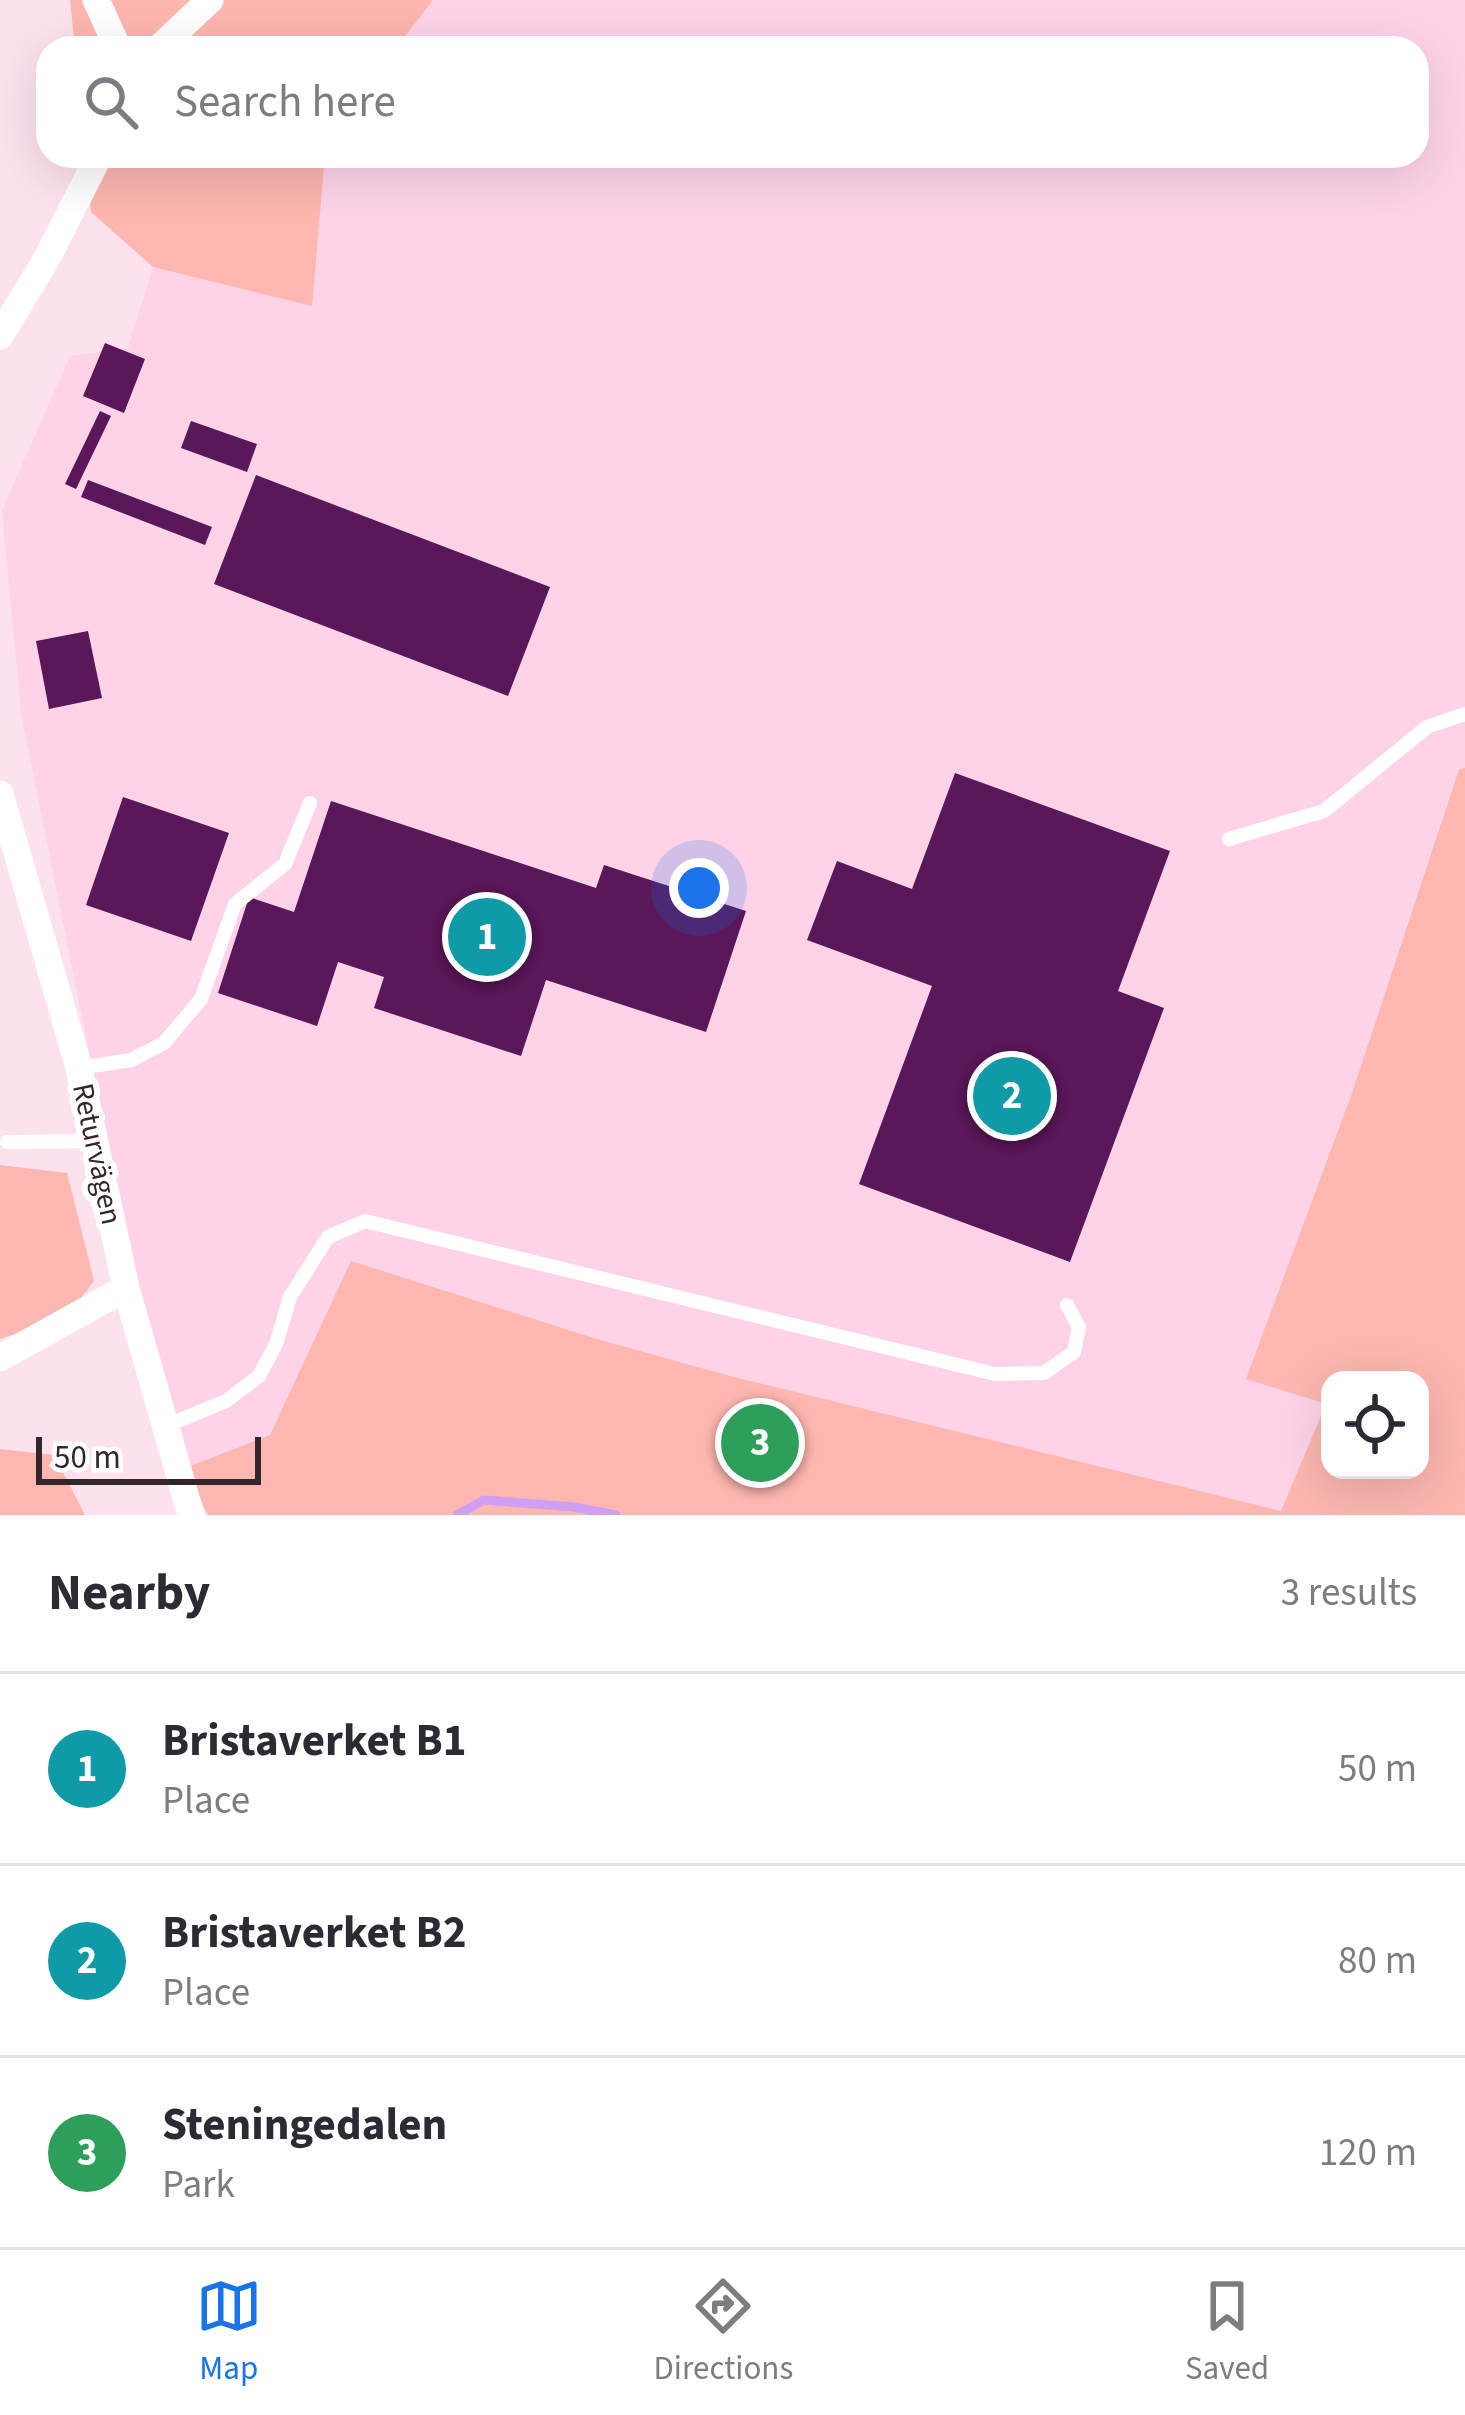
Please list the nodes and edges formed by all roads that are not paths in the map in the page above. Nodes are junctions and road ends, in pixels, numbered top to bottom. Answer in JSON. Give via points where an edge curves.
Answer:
{"nodes":[{"id":1,"x":96,"y":0,"type":"edge"},
{"id":2,"x":210,"y":0,"type":"edge"},
{"id":3,"x":112,"y":36,"type":"edge"},
{"id":4,"x":172,"y":36,"type":"edge"},
{"id":5,"x":93,"y":168,"type":"edge"},
{"id":6,"x":0,"y":336,"type":"edge"},
{"id":7,"x":1465,"y":713,"type":"edge"},
{"id":8,"x":310,"y":803,"type":"dead end"},
{"id":9,"x":2,"y":811,"type":"edge"},
{"id":10,"x":1229,"y":839,"type":"dead end"},
{"id":11,"x":79,"y":1068,"type":"junction"},
{"id":12,"x":95,"y":1141,"type":"junction"},
{"id":13,"x":7,"y":1142,"type":"dead end"},
{"id":14,"x":127,"y":1288,"type":"junction"},
{"id":15,"x":1067,"y":1305,"type":"dead end"},
{"id":16,"x":0,"y":1358,"type":"edge"},
{"id":17,"x":164,"y":1427,"type":"junction"},
{"id":18,"x":191,"y":1515,"type":"edge"}],
"edges":[{"from":1,"to":3,"type":"street"},
{"from":2,"to":4,"type":"street"},
{"from":5,"to":6,"type":"street"},
{"from":7,"to":10,"type":"lane","via":[[1427,727],[1324,811]]},
{"from":8,"to":11,"type":"lane","via":[[285,865],[235,904],[201,999],[164,1043],[131,1060]]},
{"from":9,"to":11,"type":"street","name":"Returvägen"},
{"from":11,"to":12,"type":"street","name":"Returvägen"},
{"from":12,"to":13,"type":"lane"},
{"from":12,"to":14,"type":"street","name":"Returvägen"},
{"from":14,"to":16,"type":"street"},
{"from":14,"to":17,"type":"street","name":"Returvägen"},
{"from":15,"to":17,"type":"lane","via":[[1078,1327],[1074,1352],[1045,1373],[995,1373],[365,1221],[328,1237],[290,1297],[259,1376],[226,1401]]},
{"from":17,"to":18,"type":"street","name":"Returvägen"}]}
